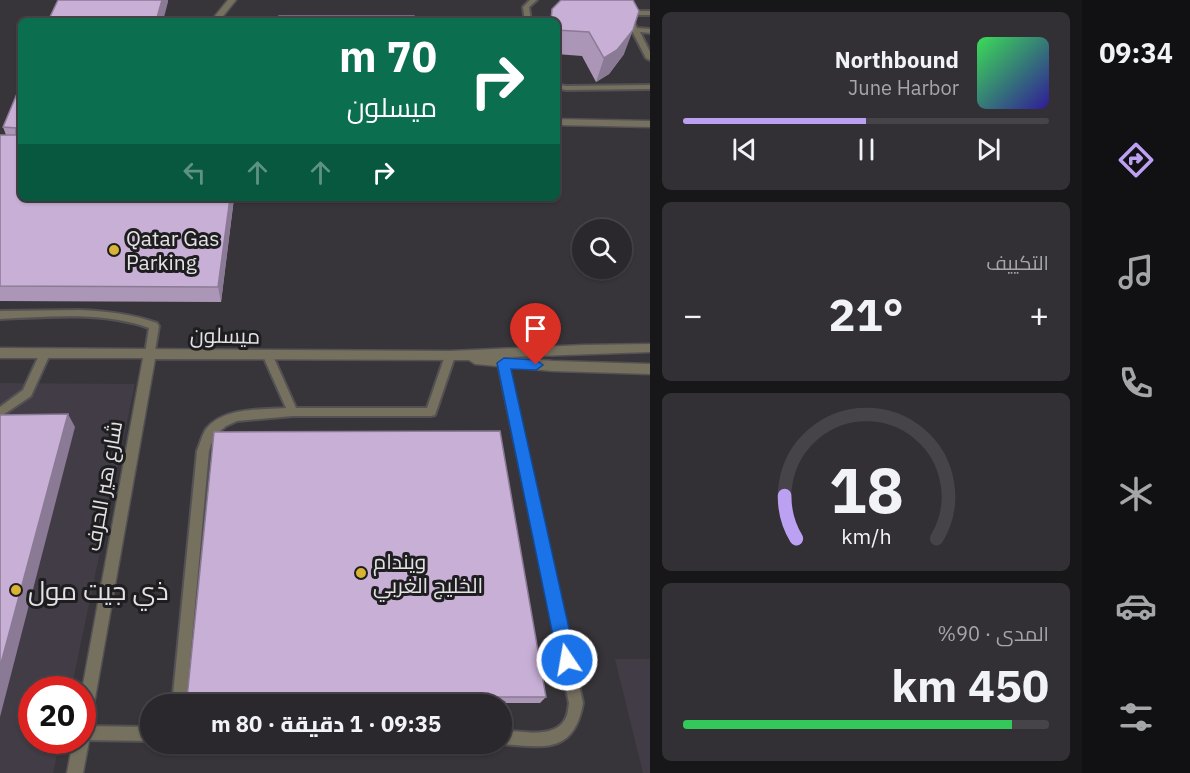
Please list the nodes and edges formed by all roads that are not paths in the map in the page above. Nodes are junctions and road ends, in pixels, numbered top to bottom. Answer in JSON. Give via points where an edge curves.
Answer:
{"nodes":[{"id":1,"x":232,"y":0,"type":"edge"},
{"id":2,"x":534,"y":0,"type":"edge"},
{"id":3,"x":619,"y":0,"type":"edge"},
{"id":4,"x":627,"y":13,"type":"junction"},
{"id":5,"x":650,"y":13,"type":"edge"},
{"id":6,"x":217,"y":18,"type":"edge"},
{"id":7,"x":528,"y":18,"type":"edge"},
{"id":8,"x":636,"y":30,"type":"junction"},
{"id":9,"x":650,"y":30,"type":"edge"},
{"id":10,"x":650,"y":58,"type":"edge"},
{"id":11,"x":650,"y":87,"type":"edge"},
{"id":12,"x":560,"y":88,"type":"edge"},
{"id":13,"x":560,"y":122,"type":"edge"},
{"id":14,"x":650,"y":124,"type":"edge"},
{"id":15,"x":0,"y":315,"type":"edge"},
{"id":16,"x":650,"y":348,"type":"edge"},
{"id":17,"x":0,"y":353,"type":"edge"},
{"id":18,"x":45,"y":354,"type":"junction"},
{"id":19,"x":150,"y":354,"type":"junction"},
{"id":20,"x":268,"y":356,"type":"junction"},
{"id":21,"x":450,"y":356,"type":"junction"},
{"id":22,"x":504,"y":363,"type":"junction"},
{"id":23,"x":650,"y":369,"type":"edge"},
{"id":24,"x":292,"y":412,"type":"junction"},
{"id":25,"x":0,"y":413,"type":"edge"},
{"id":26,"x":92,"y":676,"type":"edge"},
{"id":27,"x":180,"y":694,"type":"edge"},
{"id":28,"x":96,"y":732,"type":"edge"},
{"id":29,"x":140,"y":734,"type":"edge"},
{"id":30,"x":512,"y":737,"type":"edge"},
{"id":31,"x":79,"y":754,"type":"edge"},
{"id":32,"x":75,"y":773,"type":"edge"}],
"edges":[{"from":1,"to":6,"type":"street"},
{"from":2,"to":7,"type":"lane","via":[[526,7]]},
{"from":3,"to":4,"type":"lane"},
{"from":4,"to":5,"type":"lane"},
{"from":4,"to":8,"type":"lane"},
{"from":8,"to":9,"type":"lane"},
{"from":8,"to":10,"type":"lane"},
{"from":11,"to":12,"type":"lane"},
{"from":13,"to":14,"type":"street"},
{"from":15,"to":19,"type":"lane","via":[[139,319],[154,326]]},
{"from":16,"to":21,"type":"street","name":"ميسلون"},
{"from":17,"to":18,"type":"street","name":"ميسلون"},
{"from":18,"to":19,"type":"street","name":"ميسلون"},
{"from":18,"to":25,"type":"lane","via":[[27,393]]},
{"from":19,"to":20,"type":"street","name":"ميسلون"},
{"from":19,"to":26,"type":"street","name":"شارع هير الحرف"},
{"from":20,"to":21,"type":"street","name":"ميسلون"},
{"from":20,"to":24,"type":"lane"},
{"from":21,"to":22,"type":"street","name":"ميسلون"},
{"from":21,"to":24,"type":"lane","via":[[431,412]]},
{"from":22,"to":23,"type":"street","name":"ميسلون"},
{"from":22,"to":30,"type":"lane","via":[[576,703],[575,720],[567,733],[552,738]]},
{"from":24,"to":27,"type":"lane","via":[[236,417],[210,433],[203,452]]},
{"from":28,"to":29,"type":"lane"},
{"from":31,"to":32,"type":"street"}]}
